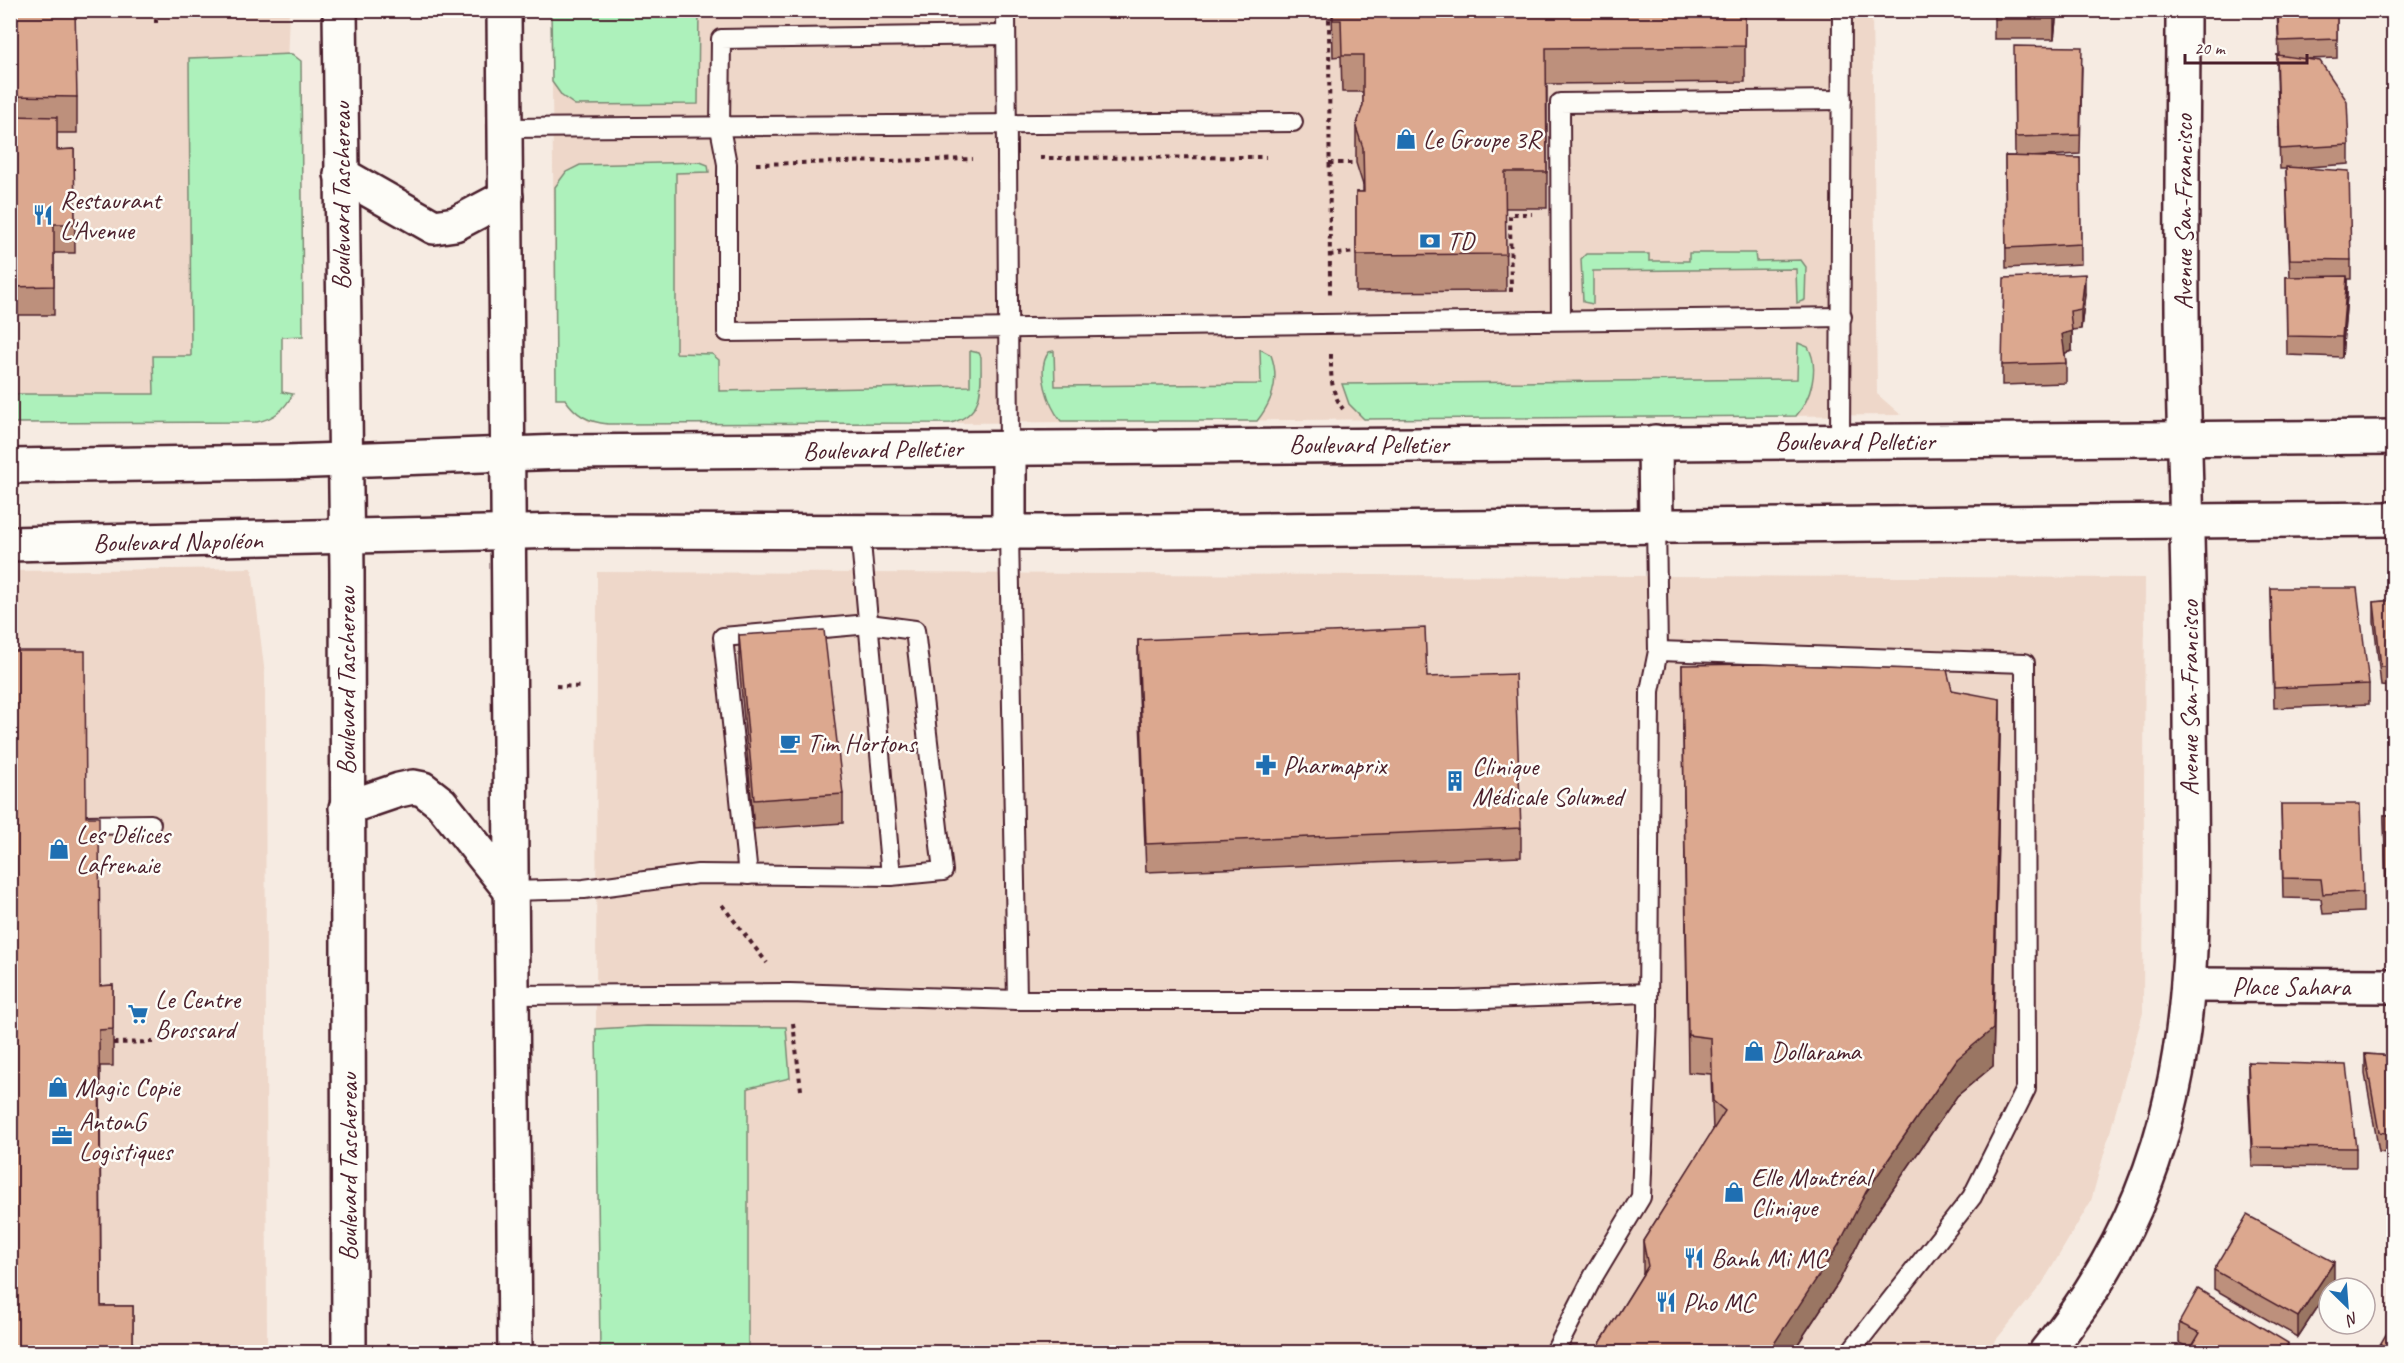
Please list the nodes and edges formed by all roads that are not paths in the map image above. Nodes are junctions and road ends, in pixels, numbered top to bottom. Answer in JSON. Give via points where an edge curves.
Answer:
{"nodes":[{"id":1,"x":340,"y":10,"type":"edge"},
{"id":2,"x":504,"y":10,"type":"edge"},
{"id":3,"x":1006,"y":10,"type":"edge"},
{"id":4,"x":1842,"y":10,"type":"edge"},
{"id":5,"x":2183,"y":10,"type":"edge"},
{"id":6,"x":1006,"y":35,"type":"junction"},
{"id":7,"x":1842,"y":100,"type":"junction"},
{"id":8,"x":1293,"y":122,"type":"dead end"},
{"id":9,"x":1006,"y":125,"type":"junction"},
{"id":10,"x":506,"y":128,"type":"junction"},
{"id":11,"x":720,"y":128,"type":"junction"},
{"id":12,"x":341,"y":174,"type":"junction"},
{"id":13,"x":506,"y":198,"type":"junction"},
{"id":14,"x":1842,"y":317,"type":"junction"},
{"id":15,"x":1561,"y":321,"type":"junction"},
{"id":16,"x":1007,"y":329,"type":"junction"},
{"id":17,"x":2394,"y":437,"type":"edge"},
{"id":18,"x":2186,"y":438,"type":"junction"},
{"id":19,"x":1840,"y":440,"type":"junction"},
{"id":20,"x":1655,"y":442,"type":"junction"},
{"id":21,"x":1009,"y":448,"type":"junction"},
{"id":22,"x":508,"y":453,"type":"junction"},
{"id":23,"x":344,"y":460,"type":"junction"},
{"id":24,"x":10,"y":466,"type":"edge"},
{"id":25,"x":2394,"y":519,"type":"edge"},
{"id":26,"x":2188,"y":520,"type":"junction"},
{"id":27,"x":1656,"y":525,"type":"junction"},
{"id":28,"x":860,"y":531,"type":"junction"},
{"id":29,"x":1009,"y":531,"type":"junction"},
{"id":30,"x":509,"y":533,"type":"junction"},
{"id":31,"x":346,"y":537,"type":"junction"},
{"id":32,"x":10,"y":544,"type":"edge"},
{"id":33,"x":869,"y":624,"type":"junction"},
{"id":34,"x":1658,"y":651,"type":"junction"},
{"id":35,"x":346,"y":808,"type":"junction"},
{"id":36,"x":151,"y":824,"type":"dead end"},
{"id":37,"x":86,"y":825,"type":"edge"},
{"id":38,"x":748,"y":874,"type":"junction"},
{"id":39,"x":891,"y":876,"type":"junction"},
{"id":40,"x":511,"y":891,"type":"junction"},
{"id":41,"x":2188,"y":985,"type":"junction"},
{"id":42,"x":2394,"y":986,"type":"edge"},
{"id":43,"x":1648,"y":993,"type":"junction"},
{"id":44,"x":511,"y":994,"type":"junction"},
{"id":45,"x":1017,"y":1000,"type":"junction"},
{"id":46,"x":349,"y":1353,"type":"edge"},
{"id":47,"x":514,"y":1353,"type":"edge"},
{"id":48,"x":1555,"y":1353,"type":"edge"},
{"id":49,"x":1850,"y":1353,"type":"edge"},
{"id":50,"x":2046,"y":1353,"type":"edge"}],
"edges":[{"from":1,"to":12,"type":"street","name":"Boulevard Taschereau"},
{"from":2,"to":10,"type":"street"},
{"from":3,"to":6,"type":"lane"},
{"from":4,"to":7,"type":"lane"},
{"from":5,"to":18,"type":"street","name":"Avenue San-Francisco"},
{"from":6,"to":9,"type":"lane"},
{"from":6,"to":11,"type":"lane","via":[[721,39]]},
{"from":7,"to":14,"type":"lane"},
{"from":7,"to":15,"type":"lane","via":[[1560,103]]},
{"from":8,"to":9,"type":"lane"},
{"from":9,"to":11,"type":"lane"},
{"from":9,"to":16,"type":"lane"},
{"from":10,"to":11,"type":"lane"},
{"from":10,"to":13,"type":"street"},
{"from":11,"to":16,"type":"lane","via":[[728,164],[727,332]]},
{"from":12,"to":13,"type":"street","via":[[434,227],[455,224]]},
{"from":12,"to":23,"type":"street","name":"Boulevard Taschereau"},
{"from":13,"to":22,"type":"street"},
{"from":14,"to":15,"type":"lane"},
{"from":14,"to":19,"type":"lane"},
{"from":15,"to":16,"type":"lane"},
{"from":16,"to":21,"type":"lane"},
{"from":17,"to":18,"type":"street","name":"Boulevard Pelletier"},
{"from":18,"to":19,"type":"street","name":"Boulevard Pelletier"},
{"from":18,"to":26,"type":"street","name":"Avenue San-Francisco"},
{"from":19,"to":20,"type":"street","name":"Boulevard Pelletier"},
{"from":20,"to":21,"type":"street","name":"Boulevard Pelletier"},
{"from":20,"to":27,"type":"street"},
{"from":21,"to":22,"type":"street","name":"Boulevard Pelletier"},
{"from":21,"to":29,"type":"street"},
{"from":22,"to":23,"type":"street","name":"Boulevard Pelletier"},
{"from":22,"to":30,"type":"street"},
{"from":23,"to":24,"type":"street"},
{"from":23,"to":31,"type":"street","name":"Boulevard Taschereau"},
{"from":25,"to":26,"type":"street"},
{"from":26,"to":27,"type":"street"},
{"from":26,"to":41,"type":"street","name":"Avenue San-Francisco"},
{"from":27,"to":29,"type":"street"},
{"from":27,"to":34,"type":"lane"},
{"from":28,"to":29,"type":"street"},
{"from":28,"to":30,"type":"street"},
{"from":28,"to":33,"type":"lane"},
{"from":29,"to":45,"type":"lane"},
{"from":30,"to":31,"type":"street"},
{"from":30,"to":40,"type":"street"},
{"from":31,"to":32,"type":"street","name":"Boulevard Napoléon"},
{"from":31,"to":35,"type":"street","name":"Boulevard Taschereau"},
{"from":33,"to":38,"type":"lane","via":[[723,637]]},
{"from":33,"to":39,"type":"lane"},
{"from":33,"to":39,"type":"lane","via":[[915,630],[943,872]]},
{"from":34,"to":43,"type":"lane","via":[[1650,691]]},
{"from":34,"to":49,"type":"lane","via":[[2025,663],[2026,1089],[1972,1197]]},
{"from":35,"to":40,"type":"street","via":[[399,790],[423,789],[441,803]]},
{"from":35,"to":46,"type":"street","name":"Boulevard Taschereau"},
{"from":36,"to":37,"type":"lane"},
{"from":38,"to":39,"type":"lane"},
{"from":38,"to":40,"type":"lane","via":[[698,874],[584,889]]},
{"from":40,"to":44,"type":"street"},
{"from":41,"to":42,"type":"street","name":"Place Sahara"},
{"from":41,"to":50,"type":"street","name":"Avenue San-Francisco","via":[[2173,1093],[2150,1174],[2121,1241]]},
{"from":43,"to":45,"type":"lane","via":[[1456,1000]]},
{"from":43,"to":48,"type":"lane","via":[[1641,1197],[1593,1277]]},
{"from":44,"to":45,"type":"lane","via":[[790,993]]},
{"from":44,"to":47,"type":"street"}]}
